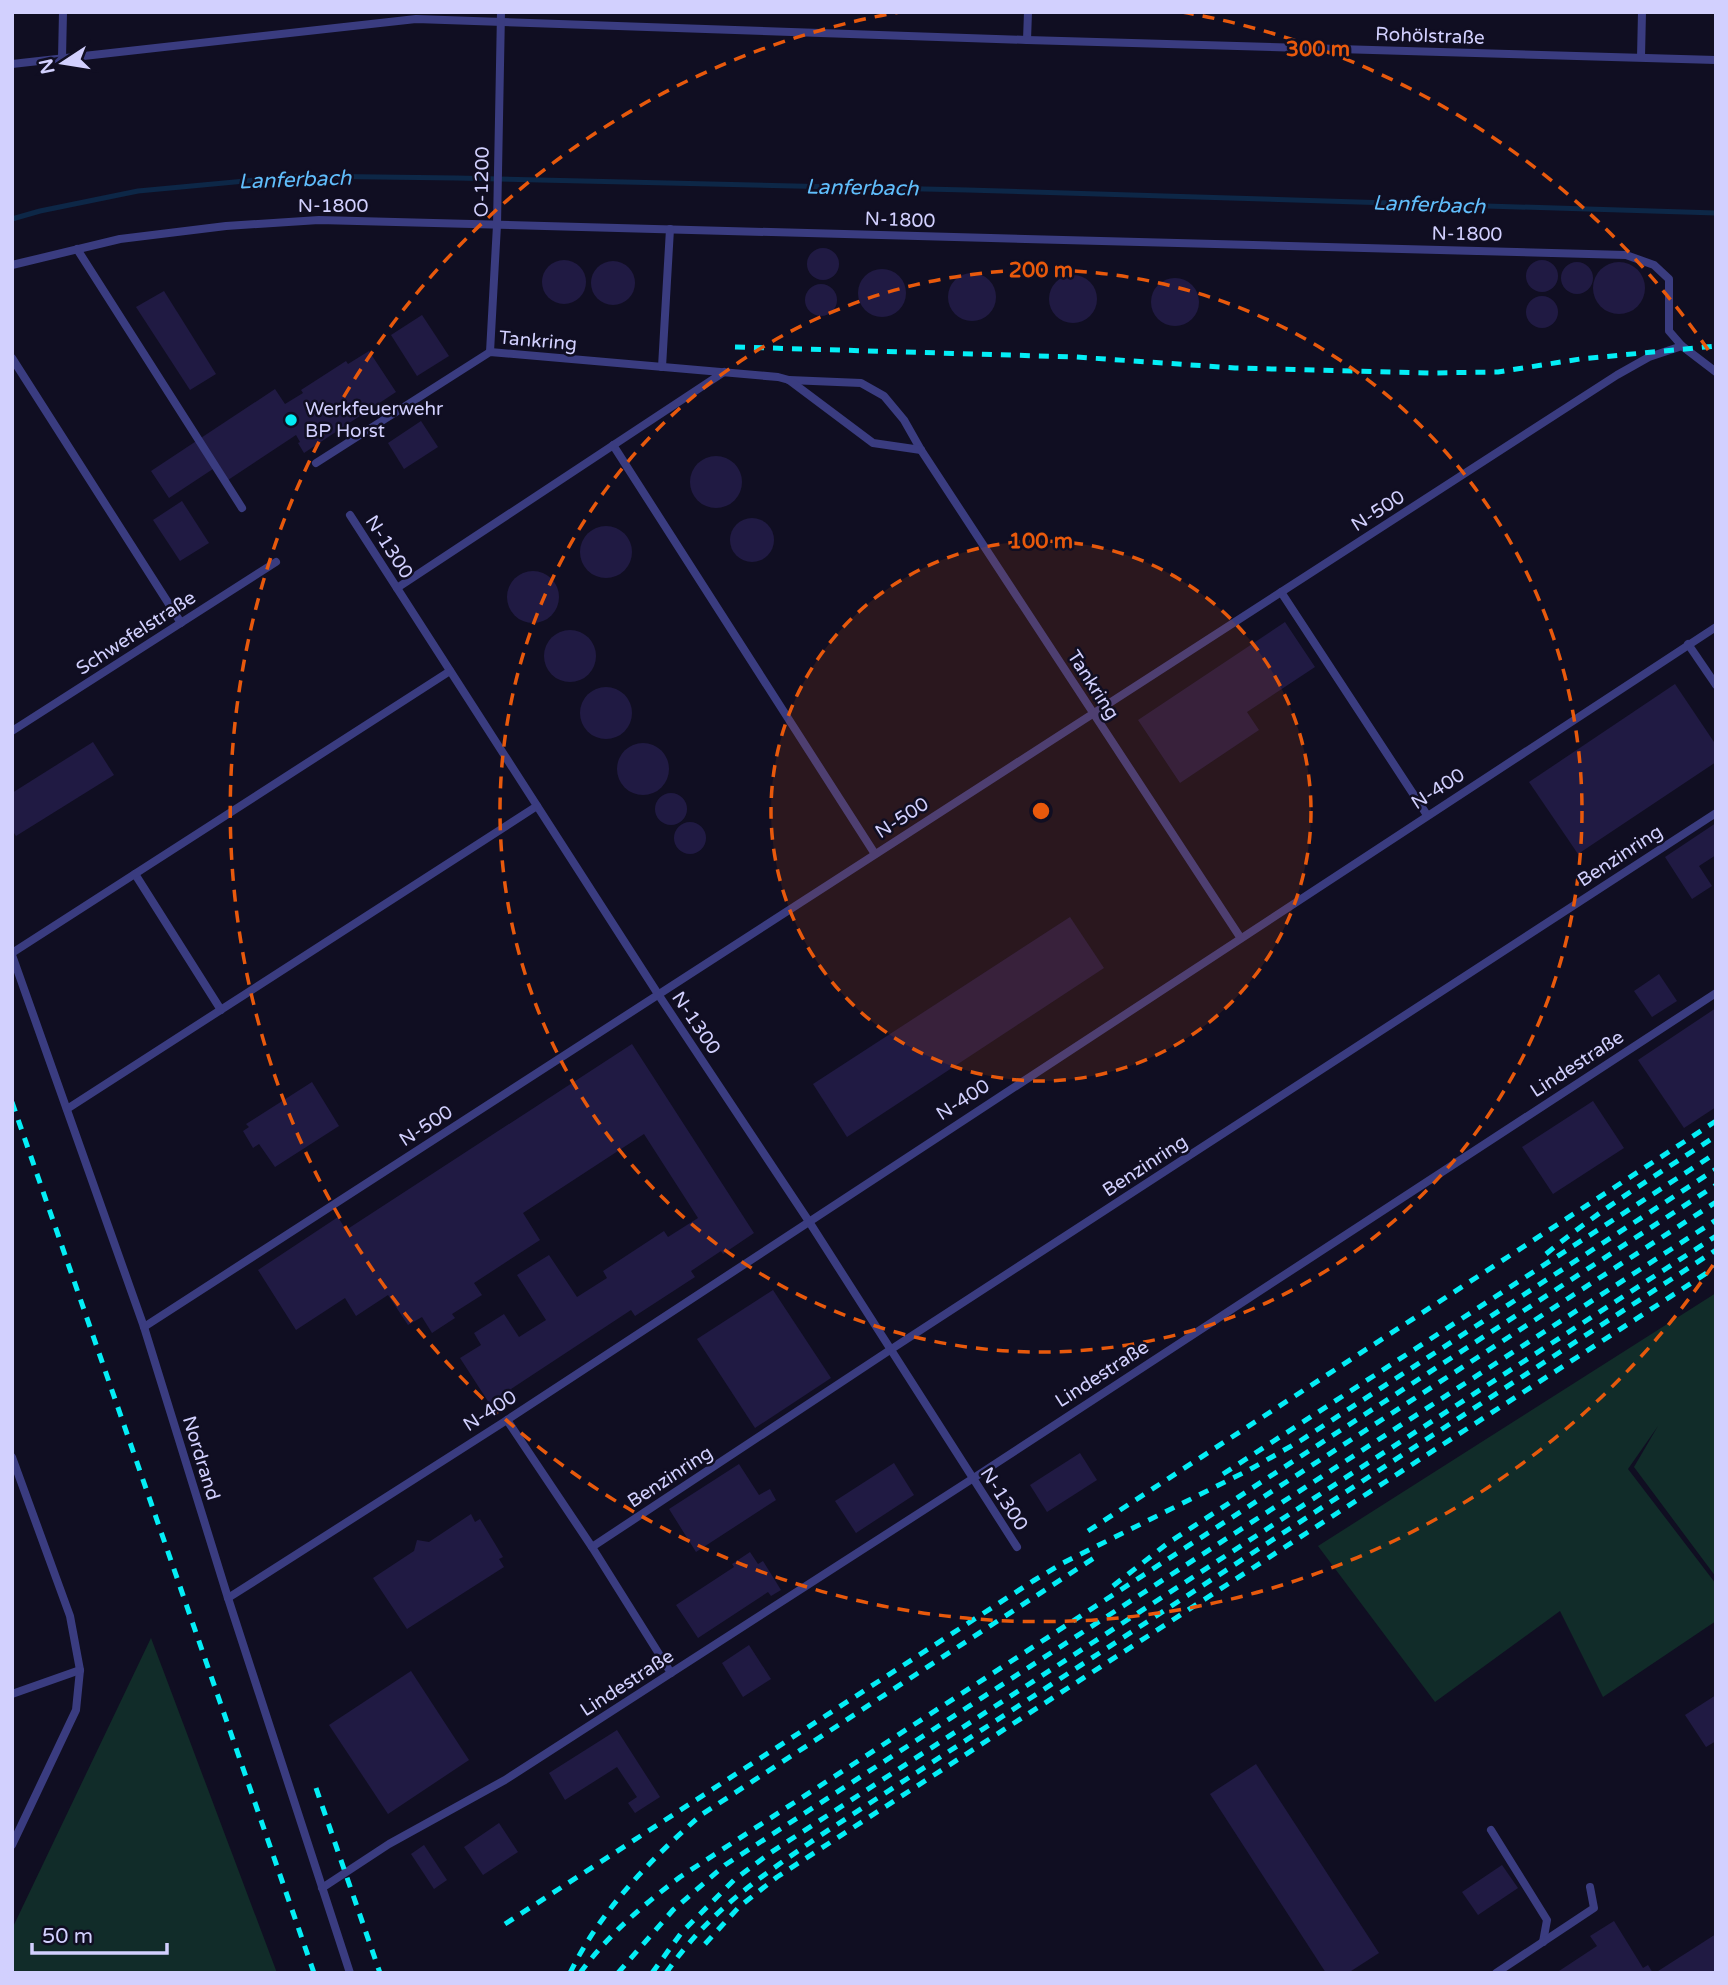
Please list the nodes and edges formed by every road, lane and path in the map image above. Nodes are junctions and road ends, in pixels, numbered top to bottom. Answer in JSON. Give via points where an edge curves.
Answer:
{"nodes":[{"id":1,"x":63,"y":12,"type":"edge"},
{"id":2,"x":500,"y":12,"type":"edge"},
{"id":3,"x":1028,"y":12,"type":"edge"},
{"id":4,"x":1642,"y":12,"type":"edge"},
{"id":5,"x":500,"y":23,"type":"junction"},
{"id":6,"x":1027,"y":40,"type":"junction"},
{"id":7,"x":1641,"y":57,"type":"junction"},
{"id":8,"x":62,"y":58,"type":"junction"},
{"id":9,"x":1716,"y":60,"type":"edge"},
{"id":10,"x":12,"y":64,"type":"edge"},
{"id":11,"x":496,"y":225,"type":"junction"},
{"id":12,"x":670,"y":229,"type":"junction"},
{"id":13,"x":77,"y":249,"type":"junction"},
{"id":14,"x":12,"y":265,"type":"edge"},
{"id":15,"x":1682,"y":346,"type":"junction"},
{"id":16,"x":489,"y":352,"type":"junction"},
{"id":17,"x":12,"y":358,"type":"edge"},
{"id":18,"x":662,"y":367,"type":"junction"},
{"id":19,"x":724,"y":372,"type":"junction"},
{"id":20,"x":1716,"y":372,"type":"edge"},
{"id":21,"x":789,"y":380,"type":"junction"},
{"id":22,"x":613,"y":445,"type":"junction"},
{"id":23,"x":921,"y":450,"type":"junction"},
{"id":24,"x":316,"y":463,"type":"dead end"},
{"id":25,"x":242,"y":508,"type":"dead end"},
{"id":26,"x":350,"y":515,"type":"dead end"},
{"id":27,"x":276,"y":562,"type":"dead end"},
{"id":28,"x":397,"y":588,"type":"junction"},
{"id":29,"x":1281,"y":592,"type":"junction"},
{"id":30,"x":181,"y":623,"type":"junction"},
{"id":31,"x":1716,"y":627,"type":"edge"},
{"id":32,"x":1688,"y":644,"type":"junction"},
{"id":33,"x":450,"y":671,"type":"junction"},
{"id":34,"x":1716,"y":685,"type":"edge"},
{"id":35,"x":1093,"y":714,"type":"junction"},
{"id":36,"x":12,"y":731,"type":"edge"},
{"id":37,"x":537,"y":806,"type":"junction"},
{"id":38,"x":1716,"y":813,"type":"edge"},
{"id":39,"x":1427,"y":815,"type":"junction"},
{"id":40,"x":875,"y":855,"type":"junction"},
{"id":41,"x":135,"y":874,"type":"junction"},
{"id":42,"x":1240,"y":937,"type":"junction"},
{"id":43,"x":12,"y":954,"type":"edge"},
{"id":44,"x":1716,"y":993,"type":"edge"},
{"id":45,"x":658,"y":994,"type":"junction"},
{"id":46,"x":221,"y":1010,"type":"junction"},
{"id":47,"x":67,"y":1109,"type":"junction"},
{"id":48,"x":808,"y":1220,"type":"junction"},
{"id":49,"x":144,"y":1327,"type":"junction"},
{"id":50,"x":891,"y":1350,"type":"junction"},
{"id":51,"x":507,"y":1420,"type":"junction"},
{"id":52,"x":12,"y":1457,"type":"edge"},
{"id":53,"x":972,"y":1479,"type":"junction"},
{"id":54,"x":592,"y":1547,"type":"junction"},
{"id":55,"x":1017,"y":1547,"type":"dead end"},
{"id":56,"x":228,"y":1598,"type":"junction"},
{"id":57,"x":80,"y":1670,"type":"junction"},
{"id":58,"x":671,"y":1674,"type":"junction"},
{"id":59,"x":12,"y":1694,"type":"edge"},
{"id":60,"x":1491,"y":1830,"type":"dead end"},
{"id":61,"x":12,"y":1845,"type":"edge"},
{"id":62,"x":1590,"y":1887,"type":"dead end"},
{"id":63,"x":322,"y":1888,"type":"junction"},
{"id":64,"x":1543,"y":1942,"type":"junction"},
{"id":65,"x":350,"y":1973,"type":"edge"},
{"id":66,"x":1496,"y":1973,"type":"edge"}],
"edges":[{"from":1,"to":8,"type":"lane"},
{"from":2,"to":5,"type":"lane","name":"O-1200"},
{"from":3,"to":6,"type":"lane"},
{"from":4,"to":7,"type":"lane"},
{"from":5,"to":6,"type":"lane","name":"Rohölstraße"},
{"from":5,"to":8,"type":"lane","name":"Rohölstraße","via":[[416,19]]},
{"from":5,"to":11,"type":"lane","name":"O-1200"},
{"from":6,"to":7,"type":"lane","name":"Rohölstraße"},
{"from":7,"to":9,"type":"lane","name":"Rohölstraße"},
{"from":8,"to":10,"type":"lane","name":"Rohölstraße"},
{"from":11,"to":12,"type":"lane","name":"N-1800"},
{"from":11,"to":13,"type":"lane","name":"N-1800","via":[[305,221],[213,227]]},
{"from":11,"to":16,"type":"lane","name":"O-1200"},
{"from":12,"to":15,"type":"lane","name":"N-1800","via":[[1626,255],[1654,265],[1668,279],[1669,331]]},
{"from":12,"to":18,"type":"lane"},
{"from":13,"to":14,"type":"lane","name":"N-1800"},
{"from":13,"to":25,"type":"lane"},
{"from":15,"to":20,"type":"lane","name":"N-1800"},
{"from":15,"to":29,"type":"lane","name":"N-500","via":[[1617,375]]},
{"from":16,"to":18,"type":"lane","name":"Tankring"},
{"from":16,"to":24,"type":"lane","name":"Tankring"},
{"from":17,"to":30,"type":"lane"},
{"from":18,"to":19,"type":"lane","name":"Tankring"},
{"from":19,"to":21,"type":"lane","name":"Tankring"},
{"from":19,"to":22,"type":"lane"},
{"from":21,"to":23,"type":"lane","name":"Tankring","via":[[873,443]]},
{"from":21,"to":23,"type":"lane","name":"Tankring","via":[[860,383],[884,396]]},
{"from":22,"to":28,"type":"lane"},
{"from":22,"to":40,"type":"lane"},
{"from":23,"to":35,"type":"lane","name":"Tankring"},
{"from":26,"to":28,"type":"lane","name":"N-1300"},
{"from":27,"to":30,"type":"lane","name":"Schwefelstraße"},
{"from":28,"to":33,"type":"lane","name":"N-1300"},
{"from":29,"to":35,"type":"lane","name":"N-500"},
{"from":29,"to":39,"type":"lane"},
{"from":30,"to":36,"type":"lane","name":"Schwefelstraße"},
{"from":31,"to":32,"type":"lane","name":"N-400"},
{"from":32,"to":34,"type":"lane"},
{"from":32,"to":39,"type":"lane","name":"N-400"},
{"from":33,"to":37,"type":"lane","name":"N-1300"},
{"from":33,"to":41,"type":"lane"},
{"from":35,"to":40,"type":"lane","name":"N-500"},
{"from":35,"to":42,"type":"lane","name":"Tankring"},
{"from":37,"to":45,"type":"lane","name":"N-1300"},
{"from":37,"to":46,"type":"lane"},
{"from":38,"to":50,"type":"lane","name":"Benzinring"},
{"from":39,"to":42,"type":"lane","name":"N-400"},
{"from":40,"to":45,"type":"lane","name":"N-500"},
{"from":41,"to":43,"type":"lane"},
{"from":41,"to":46,"type":"lane"},
{"from":42,"to":48,"type":"lane","name":"N-400"},
{"from":43,"to":47,"type":"lane","name":"Nordrand"},
{"from":44,"to":53,"type":"lane","name":"Lindestraße"},
{"from":45,"to":48,"type":"lane","name":"N-1300"},
{"from":45,"to":49,"type":"lane","name":"N-500"},
{"from":46,"to":47,"type":"lane"},
{"from":47,"to":49,"type":"lane","name":"Nordrand"},
{"from":48,"to":50,"type":"lane","name":"N-1300"},
{"from":48,"to":51,"type":"lane","name":"N-400"},
{"from":49,"to":56,"type":"lane","name":"Nordrand"},
{"from":50,"to":53,"type":"lane","name":"N-1300"},
{"from":50,"to":54,"type":"lane","name":"Benzinring"},
{"from":51,"to":54,"type":"lane"},
{"from":51,"to":56,"type":"lane","name":"N-400"},
{"from":52,"to":57,"type":"lane","via":[[70,1616]]},
{"from":53,"to":55,"type":"lane","name":"N-1300"},
{"from":53,"to":58,"type":"lane","name":"Lindestraße"},
{"from":54,"to":58,"type":"lane"},
{"from":56,"to":63,"type":"lane","name":"Nordrand"},
{"from":57,"to":59,"type":"lane"},
{"from":57,"to":61,"type":"lane","via":[[76,1710]]},
{"from":58,"to":63,"type":"lane","name":"Lindestraße","via":[[505,1780],[389,1844]]},
{"from":60,"to":64,"type":"lane","via":[[1547,1920]]},
{"from":62,"to":64,"type":"lane","via":[[1594,1908]]},
{"from":63,"to":65,"type":"lane","name":"Nordrand"},
{"from":64,"to":66,"type":"lane"}]}
